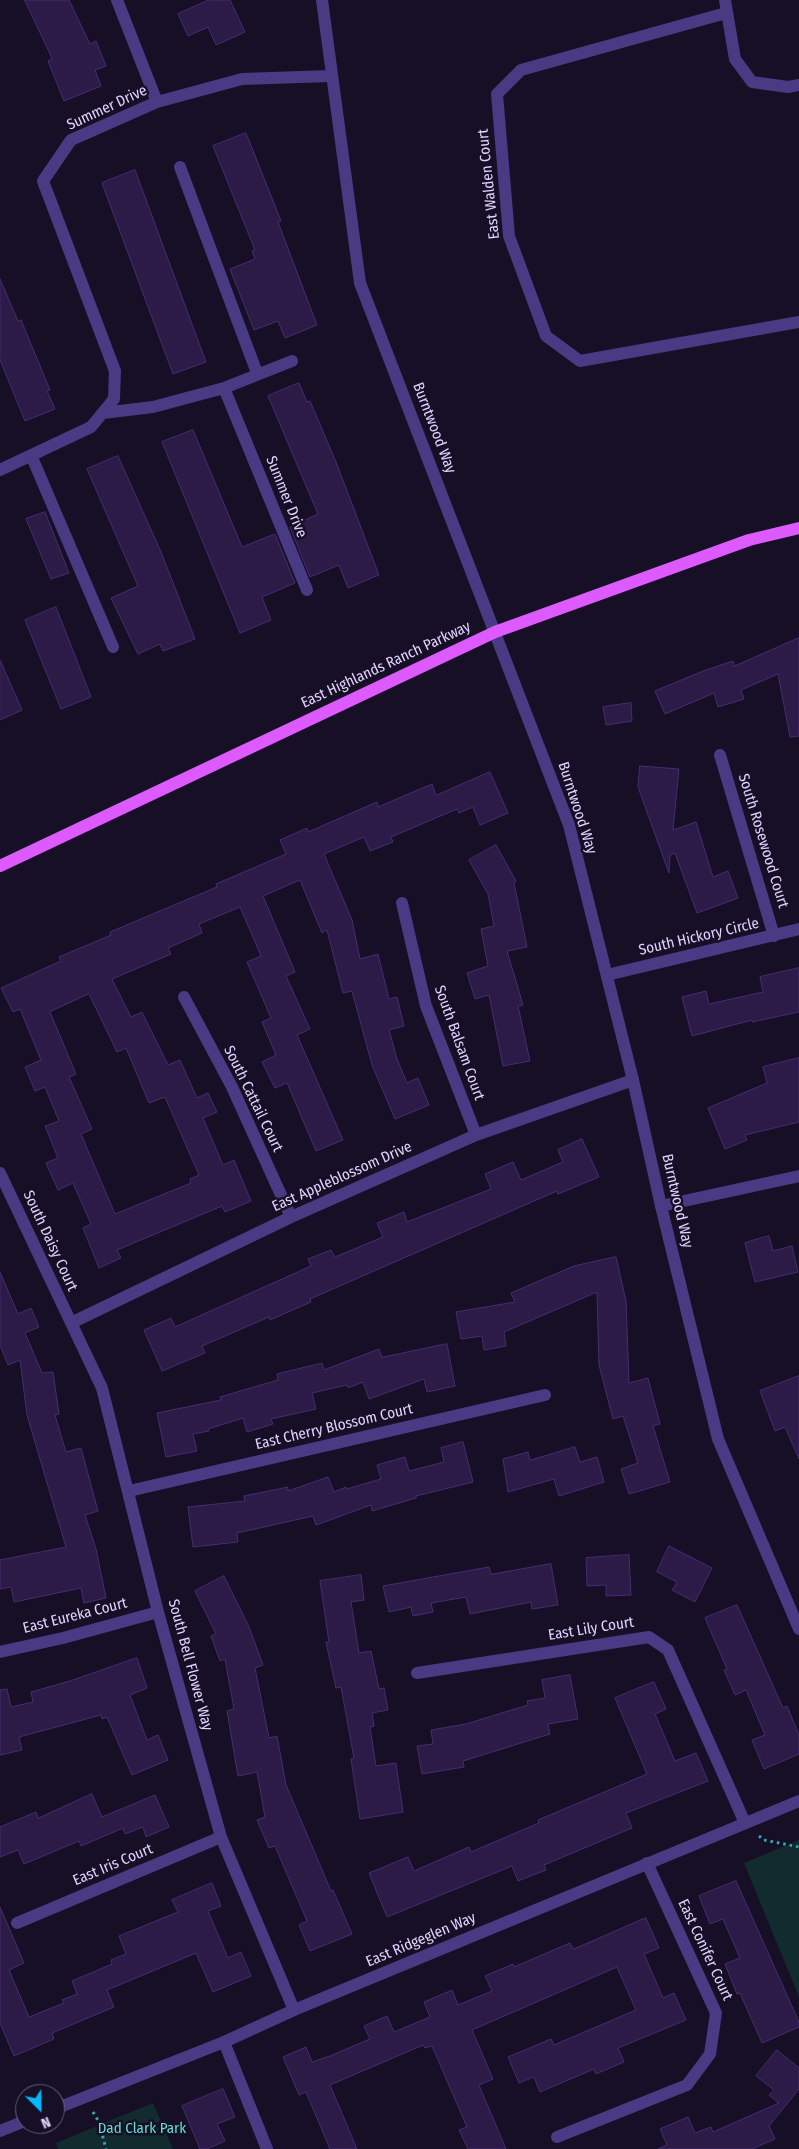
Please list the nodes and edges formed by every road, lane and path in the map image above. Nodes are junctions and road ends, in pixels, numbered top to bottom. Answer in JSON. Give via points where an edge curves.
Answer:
{"nodes":[{"id":1,"x":117,"y":0,"type":"edge"},
{"id":2,"x":322,"y":0,"type":"edge"},
{"id":3,"x":725,"y":6,"type":"edge"},
{"id":4,"x":330,"y":76,"type":"junction"},
{"id":5,"x":799,"y":85,"type":"edge"},
{"id":6,"x":157,"y":102,"type":"junction"},
{"id":7,"x":180,"y":167,"type":"dead end"},
{"id":8,"x":799,"y":322,"type":"edge"},
{"id":9,"x":292,"y":361,"type":"dead end"},
{"id":10,"x":257,"y":373,"type":"junction"},
{"id":11,"x":224,"y":388,"type":"junction"},
{"id":12,"x":103,"y":413,"type":"junction"},
{"id":13,"x":31,"y":456,"type":"junction"},
{"id":14,"x":0,"y":470,"type":"edge"},
{"id":15,"x":799,"y":528,"type":"edge"},
{"id":16,"x":306,"y":590,"type":"dead end"},
{"id":17,"x":495,"y":632,"type":"junction"},
{"id":18,"x":113,"y":647,"type":"dead end"},
{"id":19,"x":720,"y":755,"type":"dead end"},
{"id":20,"x":0,"y":866,"type":"edge"},
{"id":21,"x":402,"y":903,"type":"dead end"},
{"id":22,"x":799,"y":929,"type":"edge"},
{"id":23,"x":774,"y":936,"type":"junction"},
{"id":24,"x":607,"y":974,"type":"junction"},
{"id":25,"x":184,"y":997,"type":"dead end"},
{"id":26,"x":634,"y":1080,"type":"junction"},
{"id":27,"x":476,"y":1135,"type":"junction"},
{"id":28,"x":0,"y":1173,"type":"edge"},
{"id":29,"x":799,"y":1176,"type":"edge"},
{"id":30,"x":661,"y":1206,"type":"junction"},
{"id":31,"x":291,"y":1217,"type":"junction"},
{"id":32,"x":71,"y":1323,"type":"junction"},
{"id":33,"x":546,"y":1395,"type":"dead end"},
{"id":34,"x":130,"y":1491,"type":"junction"},
{"id":35,"x":158,"y":1612,"type":"junction"},
{"id":36,"x":799,"y":1630,"type":"edge"},
{"id":37,"x":0,"y":1652,"type":"edge"},
{"id":38,"x":417,"y":1673,"type":"dead end"},
{"id":39,"x":799,"y":1800,"type":"edge"},
{"id":40,"x":745,"y":1823,"type":"junction"},
{"id":41,"x":220,"y":1837,"type":"junction"},
{"id":42,"x":799,"y":1847,"type":"edge"},
{"id":43,"x":647,"y":1863,"type":"junction"},
{"id":44,"x":17,"y":1923,"type":"dead end"},
{"id":45,"x":294,"y":2010,"type":"junction"},
{"id":46,"x":224,"y":2042,"type":"junction"},
{"id":47,"x":84,"y":2098,"type":"junction"},
{"id":48,"x":65,"y":2105,"type":"edge"},
{"id":49,"x":15,"y":2125,"type":"edge"},
{"id":50,"x":0,"y":2131,"type":"edge"},
{"id":51,"x":557,"y":2137,"type":"dead end"},
{"id":52,"x":106,"y":2149,"type":"edge"},
{"id":53,"x":266,"y":2149,"type":"edge"}],
"edges":[{"from":1,"to":6,"type":"street"},
{"from":2,"to":4,"type":"street","name":"Burntwood Way"},
{"from":3,"to":5,"type":"street","via":[[735,59],[752,82],[788,87]]},
{"from":3,"to":8,"type":"street","name":"East Walden Court","via":[[521,70],[497,94],[509,236],[546,336],[580,361]]},
{"from":4,"to":6,"type":"street","name":"Summer Drive","via":[[242,79]]},
{"from":4,"to":17,"type":"street","name":"Burntwood Way","via":[[360,283]]},
{"from":6,"to":12,"type":"street","name":"Summer Drive","via":[[71,140],[42,181],[115,370],[114,399]]},
{"from":7,"to":10,"type":"street"},
{"from":9,"to":10,"type":"street"},
{"from":10,"to":11,"type":"street"},
{"from":11,"to":12,"type":"street","via":[[153,407]]},
{"from":11,"to":16,"type":"street","name":"Summer Drive"},
{"from":12,"to":13,"type":"street","name":"Summer Drive","via":[[91,427]]},
{"from":13,"to":14,"type":"street","name":"Summer Drive"},
{"from":13,"to":18,"type":"street"},
{"from":15,"to":17,"type":"main road","name":"East Highlands Ranch Parkway","via":[[748,540]]},
{"from":17,"to":20,"type":"main road","name":"East Highlands Ranch Parkway"},
{"from":17,"to":24,"type":"street","name":"Burntwood Way","via":[[569,825]]},
{"from":19,"to":23,"type":"street","name":"South Rosewood Court"},
{"from":21,"to":27,"type":"street","name":"South Balsam Court","via":[[426,1006]]},
{"from":22,"to":23,"type":"street","name":"South Hickory Circle"},
{"from":23,"to":24,"type":"street","name":"South Hickory Circle"},
{"from":24,"to":26,"type":"street","name":"Burntwood Way"},
{"from":25,"to":31,"type":"street","name":"South Cattail Court","via":[[232,1088]]},
{"from":26,"to":27,"type":"street","name":"East Appleblossom Drive"},
{"from":26,"to":30,"type":"street","name":"Burntwood Way"},
{"from":27,"to":31,"type":"street","name":"East Appleblossom Drive"},
{"from":28,"to":32,"type":"street","name":"South Daisy Court"},
{"from":29,"to":30,"type":"street"},
{"from":30,"to":36,"type":"street","name":"Burntwood Way","via":[[718,1439]]},
{"from":31,"to":32,"type":"street","name":"East Appleblossom Drive"},
{"from":32,"to":34,"type":"street","name":"South Bell Flower Way","via":[[102,1388]]},
{"from":33,"to":34,"type":"street","name":"East Cherry Blossom Court"},
{"from":34,"to":35,"type":"street","name":"South Bell Flower Way"},
{"from":35,"to":37,"type":"street","name":"East Eureka Court"},
{"from":35,"to":41,"type":"street","name":"South Bell Flower Way"},
{"from":38,"to":40,"type":"street","name":"East Lily Court","via":[[649,1637],[668,1650]]},
{"from":39,"to":40,"type":"street","name":"East Ridgeglen Way"},
{"from":40,"to":42,"type":"path","via":[[764,1840]]},
{"from":40,"to":43,"type":"street","name":"East Ridgeglen Way"},
{"from":41,"to":44,"type":"street","name":"East Iris Court"},
{"from":41,"to":45,"type":"street","name":"South Bell Flower Way"},
{"from":43,"to":45,"type":"street","name":"East Ridgeglen Way"},
{"from":43,"to":51,"type":"street","name":"East Conifer Court","via":[[716,2012],[710,2054],[687,2085]]},
{"from":45,"to":46,"type":"street","name":"East Ridgeglen Way"},
{"from":46,"to":47,"type":"street","name":"East Ridgeglen Way"},
{"from":46,"to":53,"type":"street"},
{"from":47,"to":48,"type":"street","name":"East Ridgeglen Way"},
{"from":47,"to":52,"type":"path","via":[[99,2122]]},
{"from":49,"to":50,"type":"street"}]}
